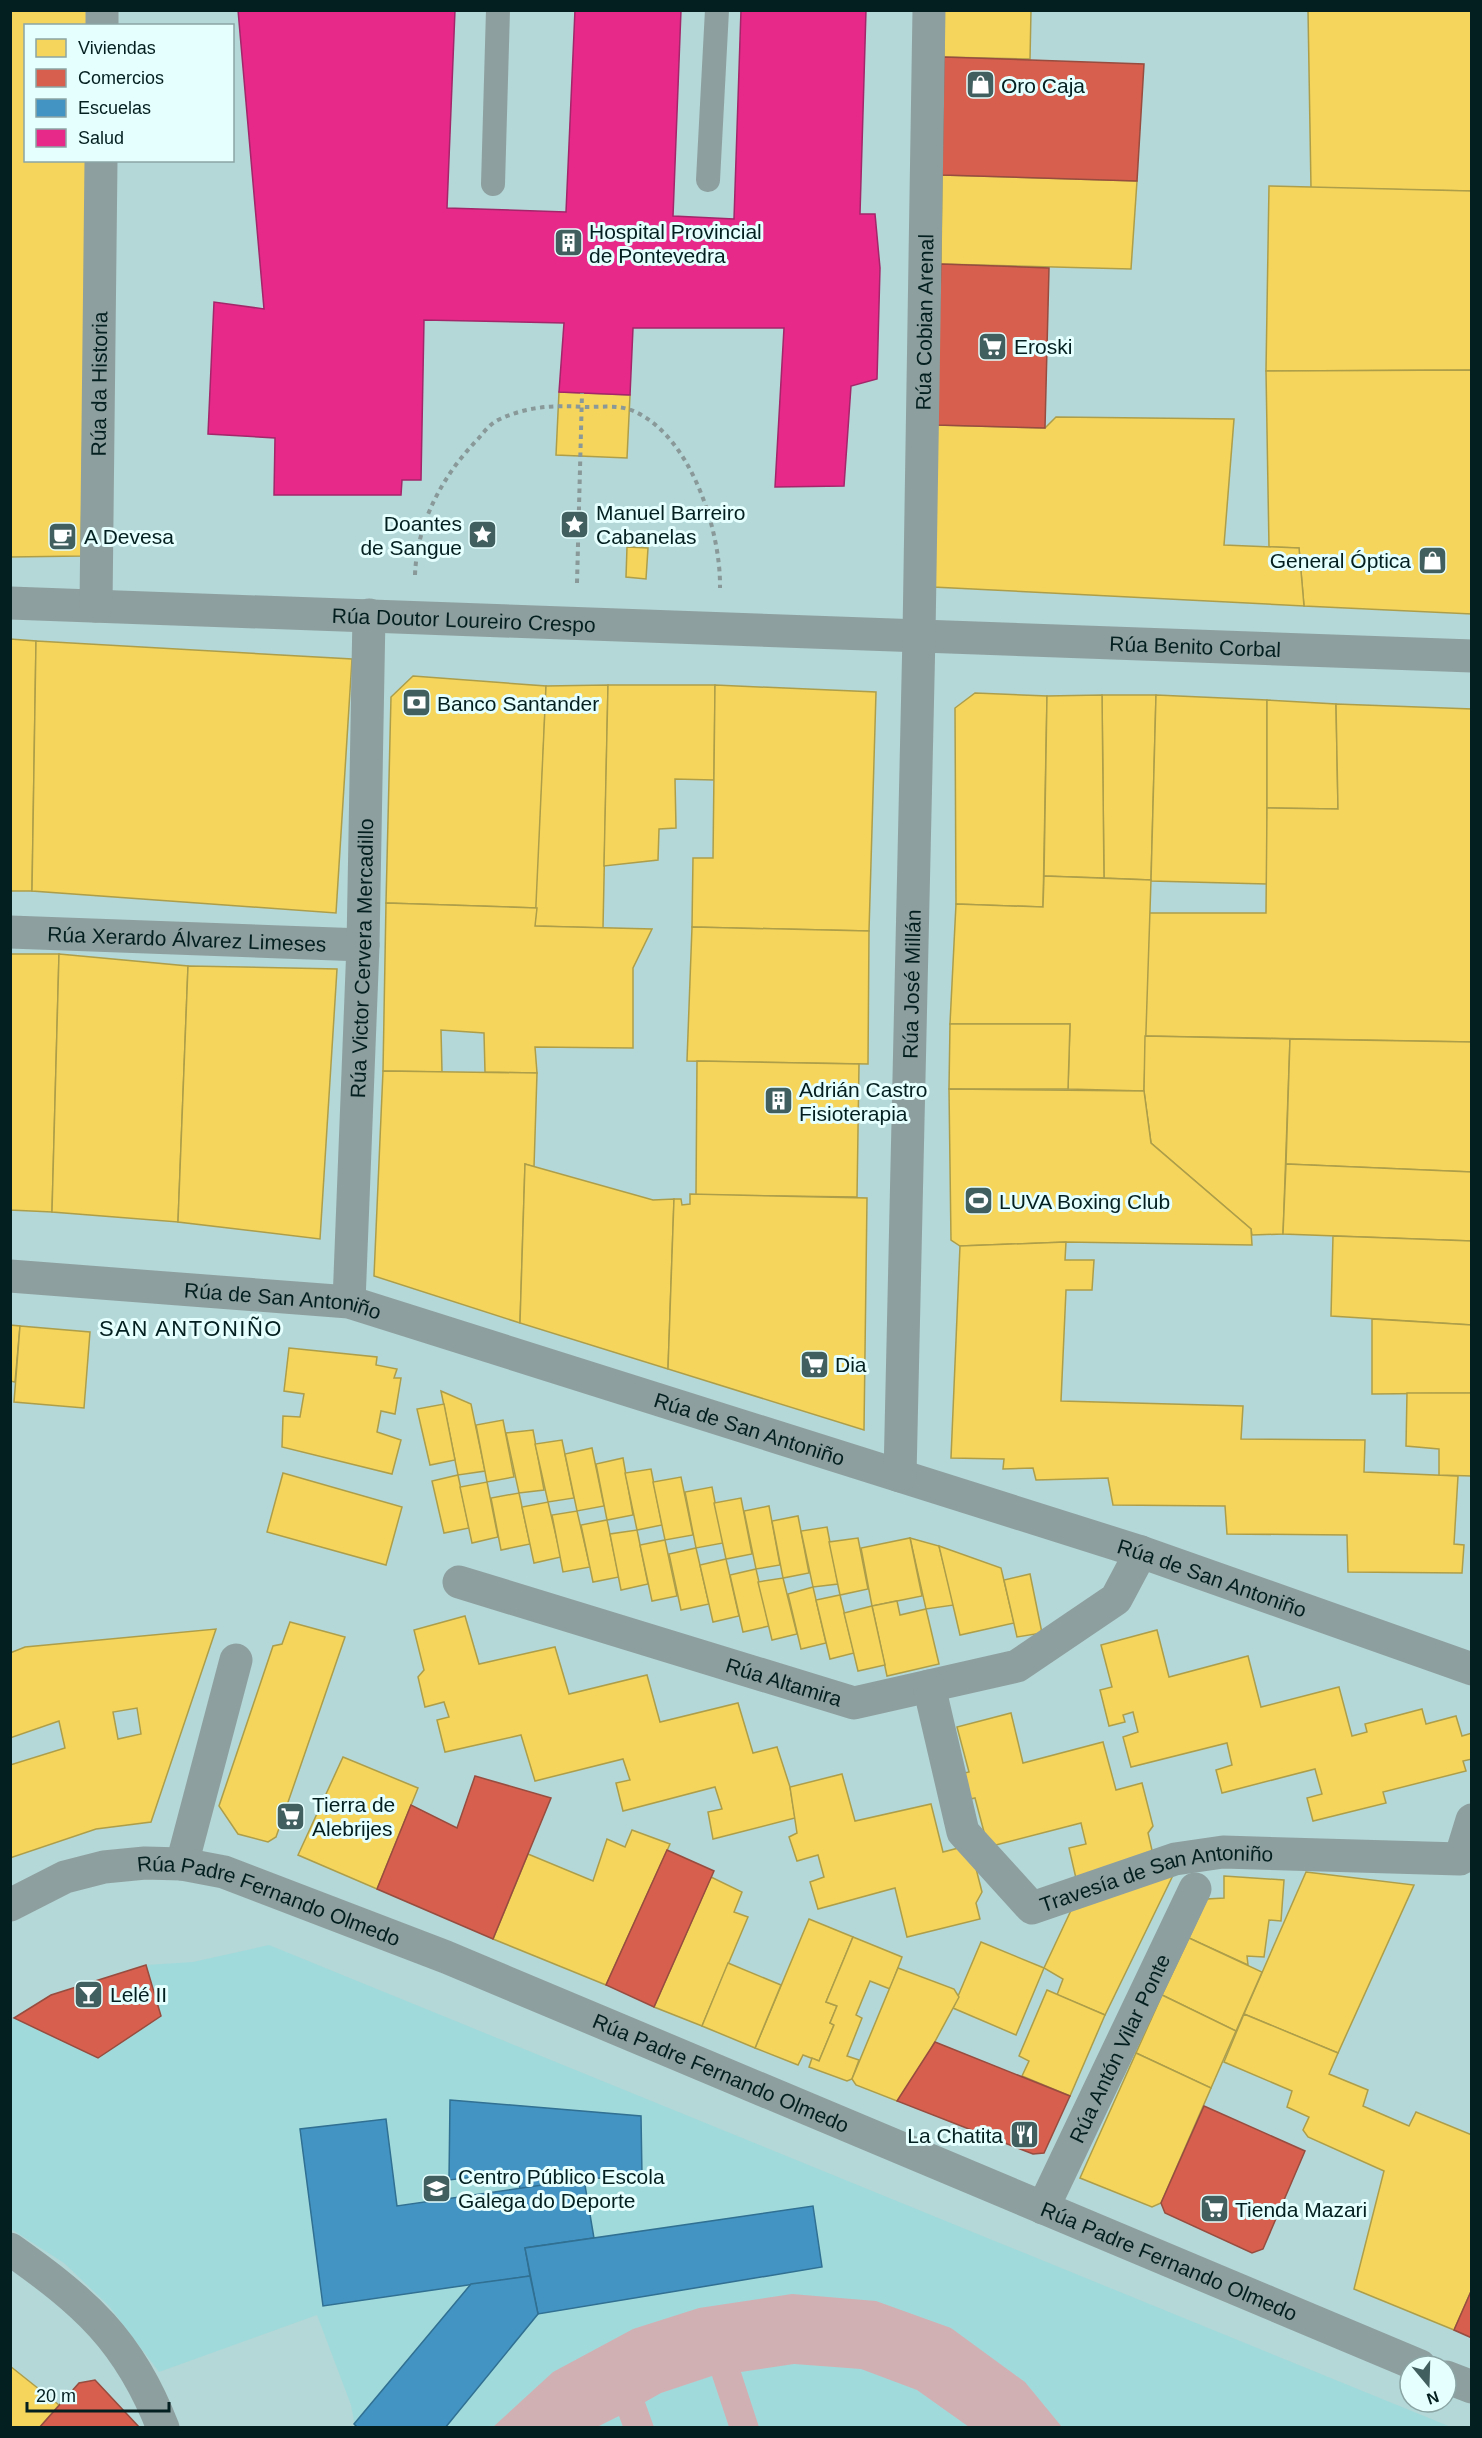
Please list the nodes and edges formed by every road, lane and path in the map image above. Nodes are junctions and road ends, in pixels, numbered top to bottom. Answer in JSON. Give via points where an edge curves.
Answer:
{"nodes":[{"id":1,"x":498,"y":10,"type":"edge"},
{"id":2,"x":717,"y":10,"type":"edge"},
{"id":3,"x":929,"y":10,"type":"edge"},
{"id":4,"x":100,"y":162,"type":"edge"},
{"id":5,"x":708,"y":180,"type":"dead end"},
{"id":6,"x":493,"y":184,"type":"dead end"},
{"id":7,"x":582,"y":393,"type":"dead end"},
{"id":8,"x":582,"y":406,"type":"junction"},
{"id":9,"x":10,"y":603,"type":"edge"},
{"id":10,"x":96,"y":606,"type":"junction"},
{"id":11,"x":369,"y":615,"type":"junction"},
{"id":12,"x":414,"y":618,"type":"junction"},
{"id":13,"x":575,"y":623,"type":"junction"},
{"id":14,"x":720,"y":627,"type":"junction"},
{"id":15,"x":919,"y":635,"type":"junction"},
{"id":16,"x":1472,"y":656,"type":"edge"},
{"id":17,"x":10,"y":932,"type":"edge"},
{"id":18,"x":363,"y":945,"type":"junction"},
{"id":19,"x":10,"y":1276,"type":"edge"},
{"id":20,"x":349,"y":1302,"type":"junction"},
{"id":21,"x":900,"y":1476,"type":"junction"},
{"id":22,"x":1141,"y":1552,"type":"junction"},
{"id":23,"x":459,"y":1582,"type":"dead end"},
{"id":24,"x":236,"y":1660,"type":"dead end"},
{"id":25,"x":1472,"y":1669,"type":"edge"},
{"id":26,"x":929,"y":1686,"type":"junction"},
{"id":27,"x":1472,"y":1820,"type":"edge"},
{"id":28,"x":182,"y":1864,"type":"junction"},
{"id":29,"x":1195,"y":1889,"type":"dead end"},
{"id":30,"x":10,"y":1905,"type":"edge"},
{"id":31,"x":1043,"y":2208,"type":"junction"},
{"id":32,"x":10,"y":2249,"type":"edge"},
{"id":33,"x":1398,"y":2357,"type":"edge"},
{"id":34,"x":163,"y":2427,"type":"edge"}],
"edges":[{"from":1,"to":6,"type":"lane"},
{"from":2,"to":5,"type":"lane"},
{"from":3,"to":15,"type":"street","name":"Rúa Cobian Arenal"},
{"from":4,"to":10,"type":"street","name":"Rúa da Historia"},
{"from":7,"to":8,"type":"path"},
{"from":8,"to":12,"type":"path","via":[[529,408],[495,421],[463,454],[431,505],[421,534],[416,557]]},
{"from":8,"to":13,"type":"path"},
{"from":8,"to":14,"type":"path","via":[[629,409],[646,418],[661,431],[700,488],[713,522],[720,558]]},
{"from":9,"to":10,"type":"street","name":"Rúa Doutor Loureiro Crespo"},
{"from":10,"to":11,"type":"street","name":"Rúa Doutor Loureiro Crespo"},
{"from":11,"to":12,"type":"street","name":"Rúa Doutor Loureiro Crespo"},
{"from":11,"to":18,"type":"street","name":"Rúa Victor Cervera Mercadillo"},
{"from":12,"to":13,"type":"street","name":"Rúa Doutor Loureiro Crespo"},
{"from":13,"to":14,"type":"street","name":"Rúa Doutor Loureiro Crespo"},
{"from":14,"to":15,"type":"street","name":"Rúa Doutor Loureiro Crespo"},
{"from":15,"to":16,"type":"street","name":"Rúa Benito Corbal"},
{"from":15,"to":21,"type":"street","name":"Rúa José Millán"},
{"from":17,"to":18,"type":"street","name":"Rúa Xerardo Álvarez Limeses"},
{"from":18,"to":20,"type":"street","name":"Rúa Victor Cervera Mercadillo"},
{"from":19,"to":20,"type":"street","name":"Rúa de San Antoniño"},
{"from":20,"to":21,"type":"street","name":"Rúa de San Antoniño"},
{"from":21,"to":22,"type":"street","name":"Rúa de San Antoniño"},
{"from":22,"to":25,"type":"street","name":"Rúa de San Antoniño"},
{"from":22,"to":26,"type":"street","name":"Rúa Altamira","via":[[1116,1599],[1017,1666]]},
{"from":23,"to":26,"type":"street","name":"Rúa Altamira","via":[[854,1703]]},
{"from":24,"to":28,"type":"street"},
{"from":26,"to":27,"type":"street","name":"Travesía de San Antoniño","via":[[963,1832],[1032,1908],[1175,1859],[1223,1852],[1460,1859]]},
{"from":28,"to":30,"type":"street","name":"Rúa Padre Fernando Olmedo","via":[[104,1867],[65,1878]]},
{"from":28,"to":31,"type":"street","name":"Rúa Padre Fernando Olmedo","via":[[224,1872],[446,1957]]},
{"from":29,"to":31,"type":"street","name":"Rúa Antón Vilar Ponte"},
{"from":31,"to":33,"type":"street","name":"Rúa Padre Fernando Olmedo"},
{"from":32,"to":34,"type":"street","via":[[43,2272],[113,2336],[132,2361]]}]}
